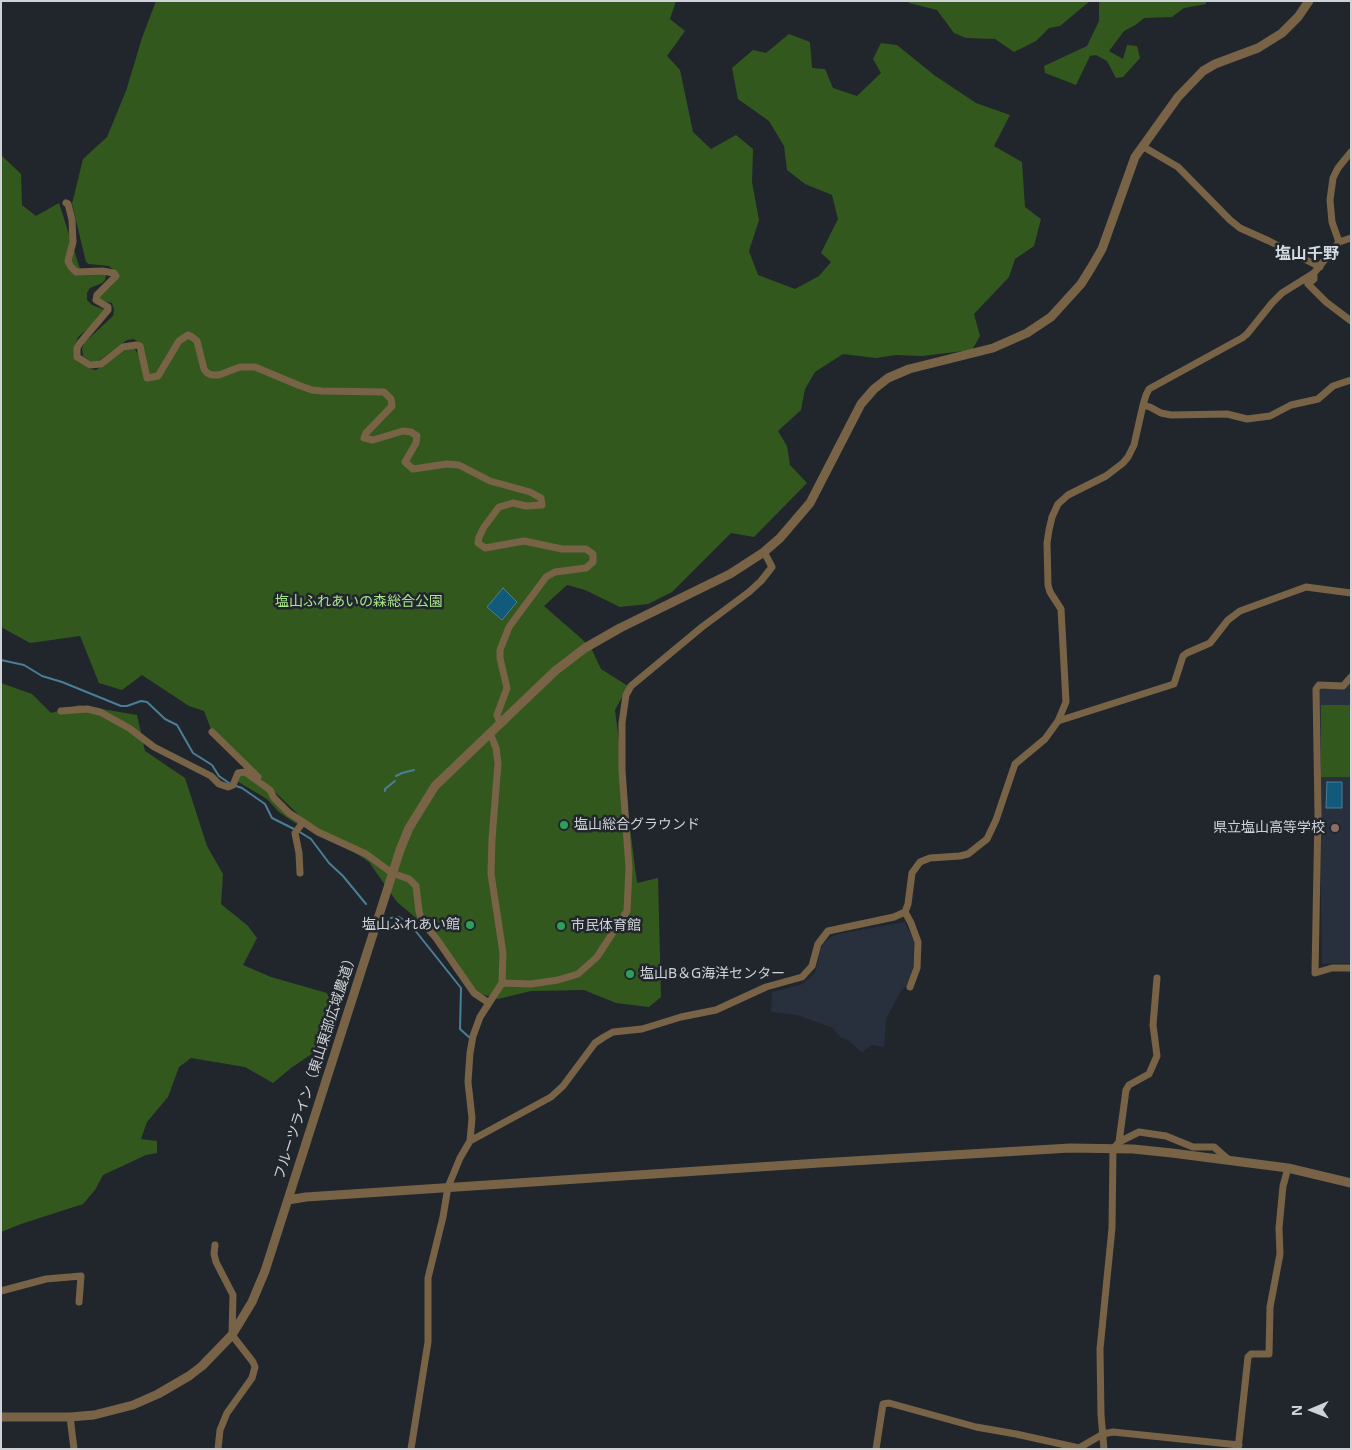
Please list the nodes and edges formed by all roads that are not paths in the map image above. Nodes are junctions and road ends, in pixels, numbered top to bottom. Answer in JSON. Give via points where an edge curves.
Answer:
{"nodes":[{"id":1,"x":1309,"y":1,"type":"edge"},
{"id":2,"x":1144,"y":143,"type":"junction"},
{"id":3,"x":1351,"y":152,"type":"edge"},
{"id":4,"x":66,"y":203,"type":"dead end"},
{"id":5,"x":1351,"y":238,"type":"edge"},
{"id":6,"x":1339,"y":242,"type":"junction"},
{"id":7,"x":1320,"y":267,"type":"junction"},
{"id":8,"x":1314,"y":273,"type":"junction"},
{"id":9,"x":1351,"y":322,"type":"edge"},
{"id":10,"x":1351,"y":380,"type":"edge"},
{"id":11,"x":1143,"y":405,"type":"junction"},
{"id":12,"x":764,"y":552,"type":"junction"},
{"id":13,"x":1351,"y":593,"type":"edge"},
{"id":14,"x":1351,"y":677,"type":"edge"},
{"id":15,"x":61,"y":711,"type":"dead end"},
{"id":16,"x":1058,"y":721,"type":"junction"},
{"id":17,"x":500,"y":723,"type":"junction"},
{"id":18,"x":212,"y":732,"type":"dead end"},
{"id":19,"x":490,"y":733,"type":"junction"},
{"id":20,"x":270,"y":790,"type":"junction"},
{"id":21,"x":301,"y":824,"type":"junction"},
{"id":22,"x":300,"y":873,"type":"dead end"},
{"id":23,"x":392,"y":873,"type":"junction"},
{"id":24,"x":904,"y":912,"type":"junction"},
{"id":25,"x":1351,"y":968,"type":"edge"},
{"id":26,"x":1157,"y":978,"type":"dead end"},
{"id":27,"x":502,"y":983,"type":"junction"},
{"id":28,"x":910,"y":987,"type":"dead end"},
{"id":29,"x":490,"y":1003,"type":"junction"},
{"id":30,"x":470,"y":1141,"type":"junction"},
{"id":31,"x":1116,"y":1146,"type":"junction"},
{"id":32,"x":1230,"y":1161,"type":"junction"},
{"id":33,"x":1288,"y":1168,"type":"junction"},
{"id":34,"x":1351,"y":1183,"type":"edge"},
{"id":35,"x":448,"y":1187,"type":"junction"},
{"id":36,"x":288,"y":1200,"type":"junction"},
{"id":37,"x":215,"y":1245,"type":"dead end"},
{"id":38,"x":1,"y":1291,"type":"edge"},
{"id":39,"x":79,"y":1302,"type":"dead end"},
{"id":40,"x":232,"y":1335,"type":"junction"},
{"id":41,"x":1,"y":1417,"type":"edge"},
{"id":42,"x":70,"y":1417,"type":"junction"},
{"id":43,"x":1102,"y":1434,"type":"junction"},
{"id":44,"x":1238,"y":1447,"type":"edge"},
{"id":45,"x":74,"y":1449,"type":"edge"},
{"id":46,"x":218,"y":1449,"type":"edge"},
{"id":47,"x":411,"y":1449,"type":"edge"},
{"id":48,"x":876,"y":1449,"type":"edge"},
{"id":49,"x":1104,"y":1449,"type":"edge"}],
"edges":[{"from":1,"to":2,"type":"street","via":[[1282,33],[1258,48],[1203,71],[1178,97]]},
{"from":2,"to":7,"type":"street","via":[[1178,167],[1240,228]]},
{"from":2,"to":12,"type":"street","name":"フルーツライン（東山東部広域農道）","via":[[1130,170],[1102,248],[1068,300],[1051,317],[1010,342],[899,372],[874,389],[861,404],[810,502]]},
{"from":3,"to":6,"type":"street","via":[[1333,178],[1330,200],[1332,222]]},
{"from":4,"to":17,"type":"street","via":[[72,220],[73,242],[68,261],[71,267],[76,272],[102,271],[116,276],[97,294],[98,302],[108,310],[80,343],[77,357],[90,365],[101,364],[123,347],[136,345],[140,346],[147,378],[158,376],[179,341],[192,336],[197,341],[204,369],[212,375],[240,367],[255,367],[317,390],[384,392],[391,399],[392,406],[364,438],[373,440],[403,431],[411,432],[417,436],[406,462],[412,469],[459,464],[490,481],[541,498],[542,505],[513,503],[499,507],[484,527],[478,543],[485,548],[524,541],[562,549],[586,549],[594,554],[593,562],[586,568],[554,572],[546,577],[508,627],[500,650],[507,688],[497,715]]},
{"from":5,"to":6,"type":"street"},
{"from":6,"to":7,"type":"street"},
{"from":7,"to":8,"type":"street"},
{"from":8,"to":9,"type":"street","via":[[1314,279],[1308,284]]},
{"from":8,"to":11,"type":"street","via":[[1282,293],[1242,338],[1153,387]]},
{"from":10,"to":11,"type":"street","via":[[1333,386],[1318,399],[1291,405],[1270,416],[1246,419],[1227,414],[1171,415]]},
{"from":11,"to":16,"type":"street","via":[[1128,457],[1106,476],[1068,495],[1058,504],[1052,517],[1047,543],[1048,585],[1061,609],[1066,693],[1065,708]]},
{"from":12,"to":17,"type":"street","name":"フルーツライン（東山東部広域農道）","via":[[730,574],[585,648],[555,671]]},
{"from":12,"to":27,"type":"street","via":[[772,567],[761,581],[631,686],[626,695],[622,723],[622,770],[629,868],[627,911],[623,919],[597,957],[578,974],[531,984]]},
{"from":13,"to":16,"type":"street","via":[[1306,587],[1240,612],[1228,620],[1210,643],[1183,656],[1174,684]]},
{"from":14,"to":25,"type":"street","via":[[1343,686],[1316,688],[1315,974],[1332,968]]},
{"from":15,"to":20,"type":"street","via":[[87,709],[100,712],[154,747],[211,776],[219,784],[228,787],[238,773],[245,772]]},
{"from":16,"to":24,"type":"street","via":[[1045,739],[1015,764],[987,839],[968,854],[930,858],[915,867]]},
{"from":17,"to":19,"type":"street","name":"フルーツライン（東山東部広域農道）"},
{"from":18,"to":20,"type":"street"},
{"from":19,"to":23,"type":"street","name":"フルーツライン（東山東部広域農道）","via":[[428,796],[409,828]]},
{"from":19,"to":27,"type":"street","via":[[498,763],[490,874],[503,953]]},
{"from":20,"to":21,"type":"street"},
{"from":21,"to":22,"type":"street","via":[[295,833]]},
{"from":21,"to":23,"type":"street","via":[[366,854]]},
{"from":23,"to":29,"type":"street","via":[[409,879],[416,886],[422,922],[474,992]]},
{"from":23,"to":36,"type":"street","name":"フルーツライン（東山東部広域農道）"},
{"from":24,"to":28,"type":"street","via":[[918,942],[917,968]]},
{"from":24,"to":30,"type":"street","via":[[828,931],[818,944],[812,966],[802,977],[766,987],[716,1010],[642,1029],[613,1032],[595,1043],[552,1097]]},
{"from":26,"to":31,"type":"street","via":[[1152,1025],[1157,1056],[1149,1074],[1126,1090]]},
{"from":27,"to":29,"type":"street"},
{"from":29,"to":30,"type":"street","via":[[480,1017],[470,1053]]},
{"from":30,"to":35,"type":"street"},
{"from":31,"to":32,"type":"street"},
{"from":31,"to":32,"type":"street","via":[[1139,1132],[1166,1136],[1193,1147],[1214,1147]]},
{"from":31,"to":35,"type":"street"},
{"from":31,"to":43,"type":"street","via":[[1100,1349]]},
{"from":32,"to":33,"type":"street"},
{"from":33,"to":34,"type":"street"},
{"from":33,"to":44,"type":"street","via":[[1279,1228],[1280,1254],[1270,1307],[1269,1354],[1251,1354],[1248,1357]]},
{"from":35,"to":36,"type":"street","via":[[306,1196]]},
{"from":35,"to":47,"type":"street","via":[[428,1278],[428,1342]]},
{"from":36,"to":40,"type":"street","name":"フルーツライン（東山東部広域農道）","via":[[265,1271],[252,1302]]},
{"from":37,"to":40,"type":"street","via":[[216,1262],[233,1295]]},
{"from":38,"to":39,"type":"street","via":[[46,1279],[81,1276]]},
{"from":40,"to":42,"type":"street","name":"フルーツライン（東山東部広域農道）","via":[[202,1366],[174,1386],[113,1411]]},
{"from":40,"to":46,"type":"street","via":[[253,1362],[254,1373],[226,1413]]},
{"from":41,"to":42,"type":"street","name":"フルーツライン（東山東部広域農道）"},
{"from":42,"to":45,"type":"street"},
{"from":43,"to":44,"type":"street","via":[[1113,1432]]},
{"from":43,"to":48,"type":"street","via":[[1079,1448],[976,1427],[889,1403],[883,1404]]},
{"from":43,"to":49,"type":"street"}]}
